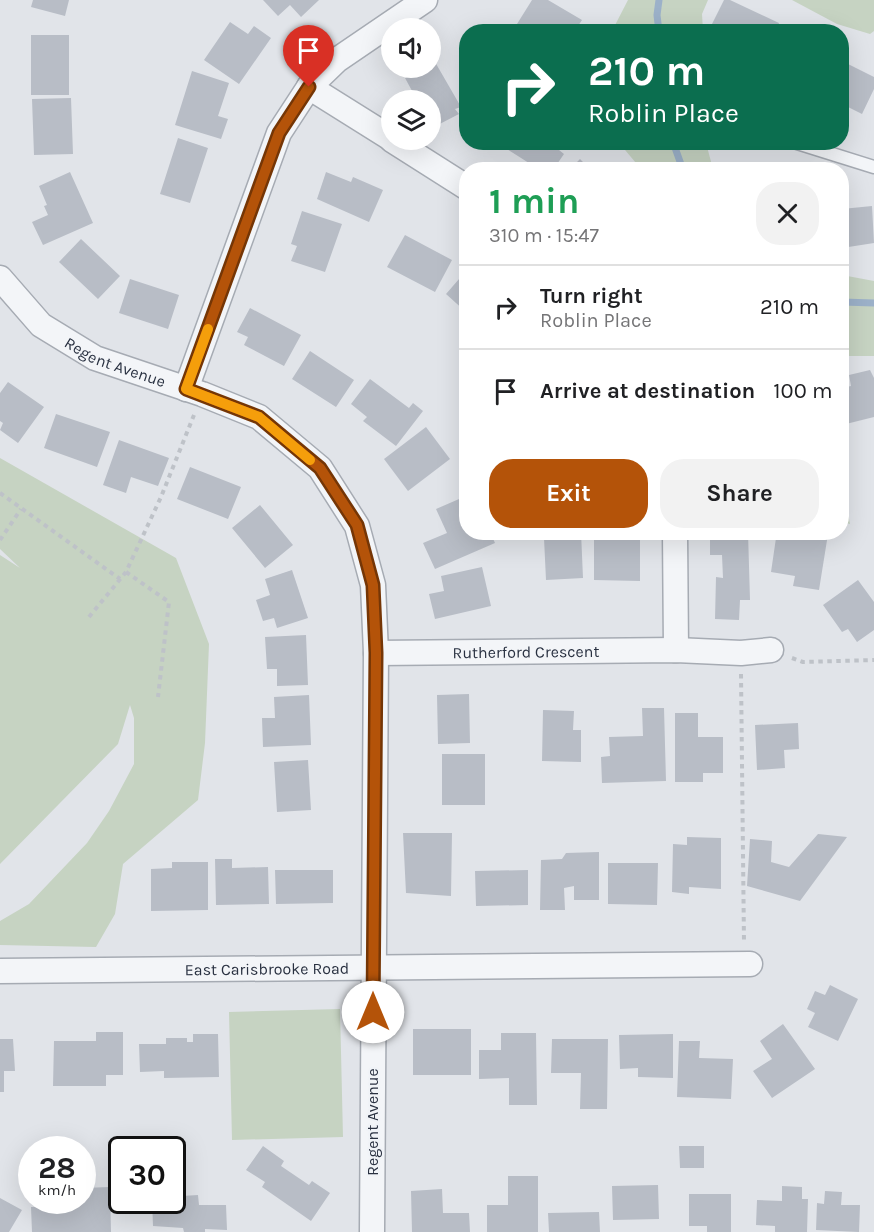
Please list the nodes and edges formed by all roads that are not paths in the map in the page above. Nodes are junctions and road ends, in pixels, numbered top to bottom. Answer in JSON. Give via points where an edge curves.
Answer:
{"nodes":[{"id":1,"x":425,"y":0,"type":"edge"},
{"id":2,"x":309,"y":87,"type":"junction"},
{"id":3,"x":381,"y":132,"type":"edge"},
{"id":4,"x":409,"y":150,"type":"edge"},
{"id":5,"x":820,"y":150,"type":"edge"},
{"id":6,"x":874,"y":167,"type":"edge"},
{"id":7,"x":459,"y":182,"type":"edge"},
{"id":8,"x":0,"y":278,"type":"edge"},
{"id":9,"x":194,"y":392,"type":"junction"},
{"id":10,"x":675,"y":540,"type":"edge"},
{"id":11,"x":676,"y":650,"type":"junction"},
{"id":12,"x":771,"y":650,"type":"road end"},
{"id":13,"x":376,"y":653,"type":"junction"},
{"id":14,"x":747,"y":964,"type":"road end"},
{"id":15,"x":373,"y":968,"type":"junction"},
{"id":16,"x":0,"y":971,"type":"edge"},
{"id":17,"x":372,"y":1232,"type":"edge"}],
"edges":[{"from":1,"to":2,"type":"street","via":[[337,60]]},
{"from":2,"to":3,"type":"street"},
{"from":2,"to":9,"type":"street","via":[[279,133]]},
{"from":4,"to":7,"type":"street"},
{"from":5,"to":6,"type":"lane"},
{"from":8,"to":9,"type":"street","name":"Regent Avenue","via":[[41,325],[95,358]]},
{"from":9,"to":13,"type":"street","name":"Regent Avenue","via":[[259,417],[320,468],[357,525],[373,585]]},
{"from":10,"to":11,"type":"street"},
{"from":11,"to":12,"type":"street","name":"Rutherford Crescent"},
{"from":11,"to":13,"type":"street","name":"Rutherford Crescent"},
{"from":13,"to":15,"type":"street","name":"Regent Avenue"},
{"from":14,"to":15,"type":"street","name":"East Carisbrooke Road"},
{"from":15,"to":16,"type":"street","name":"East Carisbrooke Road"},
{"from":15,"to":17,"type":"street","name":"Regent Avenue"}]}
